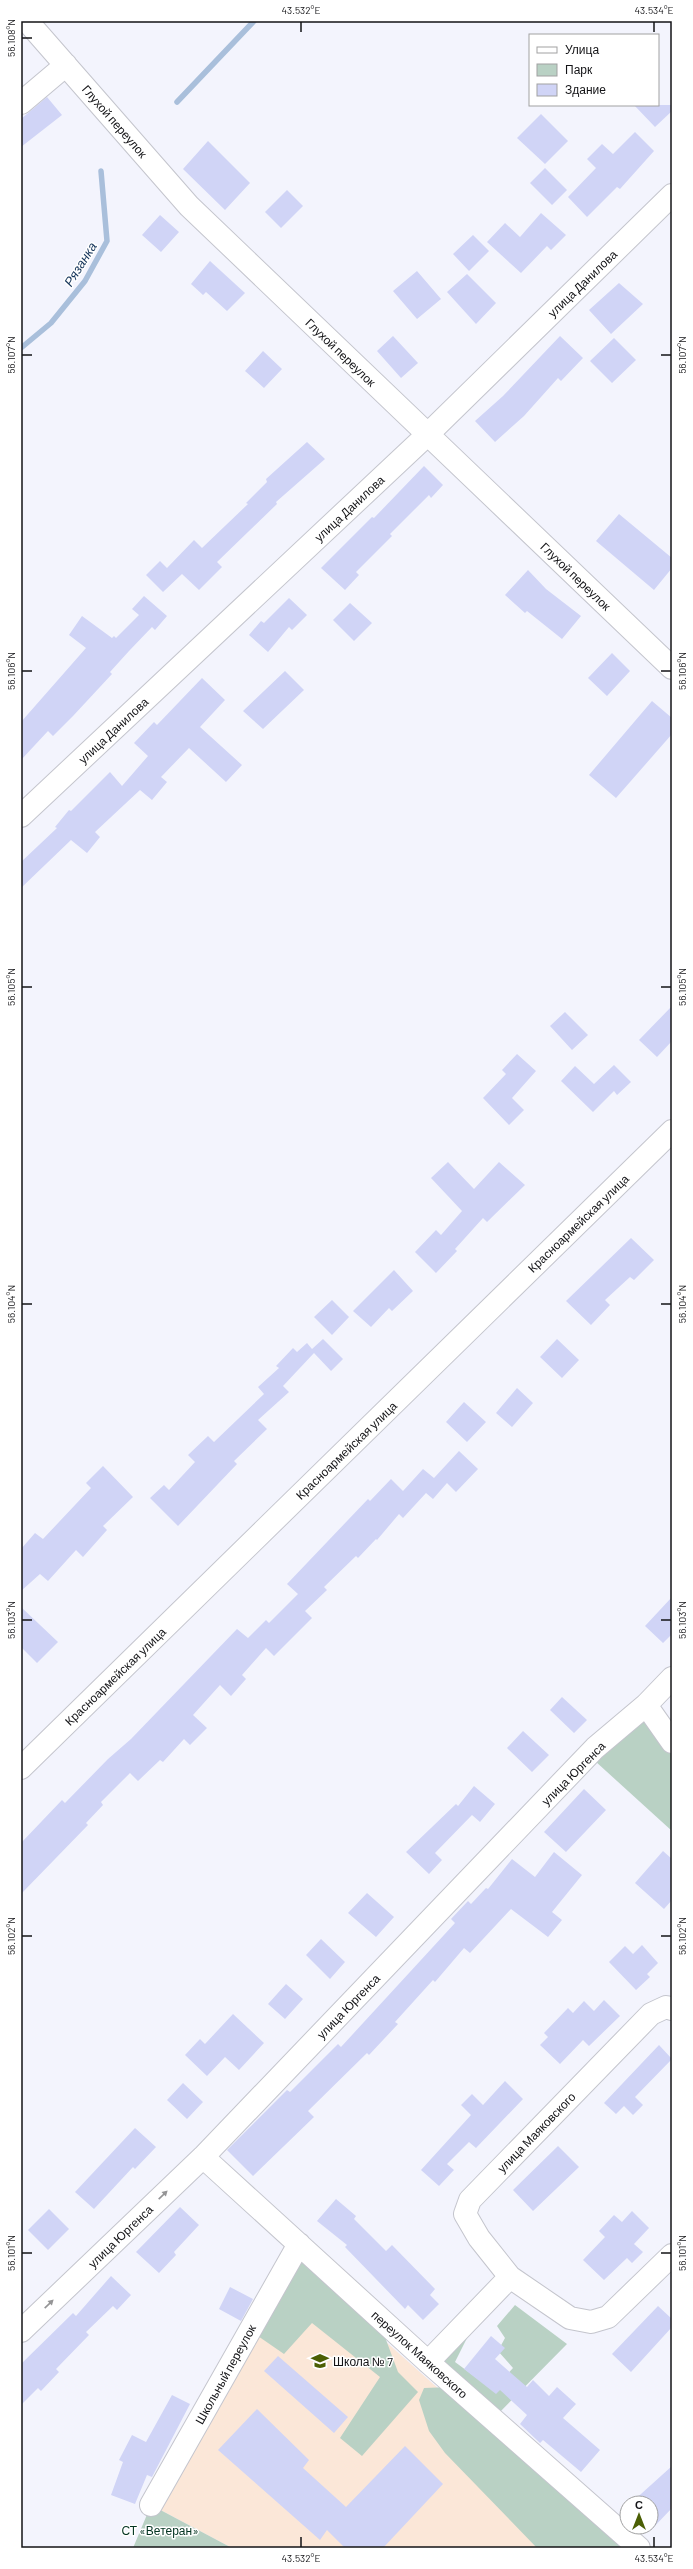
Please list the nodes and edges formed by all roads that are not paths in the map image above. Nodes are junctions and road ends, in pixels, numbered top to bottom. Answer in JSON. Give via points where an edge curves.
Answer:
{"nodes":[{"id":1,"x":27,"y":21,"type":"edge"},
{"id":2,"x":66,"y":65,"type":"junction"},
{"id":3,"x":21,"y":103,"type":"edge"},
{"id":4,"x":672,"y":195,"type":"edge"},
{"id":5,"x":427,"y":435,"type":"junction"},
{"id":6,"x":672,"y":668,"type":"edge"},
{"id":7,"x":21,"y":816,"type":"edge"},
{"id":8,"x":672,"y":1131,"type":"edge"},
{"id":9,"x":672,"y":1678,"type":"edge"},
{"id":10,"x":646,"y":1705,"type":"junction"},
{"id":11,"x":672,"y":1742,"type":"edge"},
{"id":12,"x":21,"y":1768,"type":"edge"},
{"id":13,"x":672,"y":2009,"type":"edge"},
{"id":14,"x":203,"y":2157,"type":"junction"},
{"id":15,"x":299,"y":2244,"type":"junction"},
{"id":16,"x":672,"y":2255,"type":"edge"},
{"id":17,"x":510,"y":2277,"type":"junction"},
{"id":18,"x":21,"y":2331,"type":"edge"},
{"id":19,"x":428,"y":2362,"type":"junction"},
{"id":20,"x":151,"y":2505,"type":"dead end"},
{"id":21,"x":639,"y":2548,"type":"edge"}],
"edges":[{"from":1,"to":2,"type":"street","name":"Глухой переулок"},
{"from":2,"to":3,"type":"street"},
{"from":2,"to":5,"type":"street","name":"Глухой переулок","via":[[189,206]]},
{"from":4,"to":5,"type":"street","name":"улица Данилова"},
{"from":5,"to":6,"type":"street","name":"Глухой переулок"},
{"from":5,"to":7,"type":"street","name":"улица Данилова"},
{"from":8,"to":12,"type":"street","name":"Красноармейская улица"},
{"from":9,"to":10,"type":"street","name":"улица Юргенса"},
{"from":10,"to":11,"type":"street"},
{"from":10,"to":14,"type":"street","name":"улица Юргенса","via":[[595,1748]]},
{"from":13,"to":17,"type":"street","name":"улица Маяковского","via":[[666,2007],[651,2014],[470,2200],[465,2214],[479,2238]]},
{"from":14,"to":15,"type":"street","name":"переулок Маяковского"},
{"from":18,"to":14,"type":"street","name":"улица Юргенса","one_way":true},
{"from":15,"to":19,"type":"street","name":"переулок Маяковского"},
{"from":15,"to":20,"type":"street","name":"Школьный переулок"},
{"from":16,"to":17,"type":"street","name":"улица Маяковского","via":[[608,2317],[591,2322],[570,2318]]},
{"from":17,"to":19,"type":"street"},
{"from":19,"to":21,"type":"street","name":"переулок Маяковского"}]}
